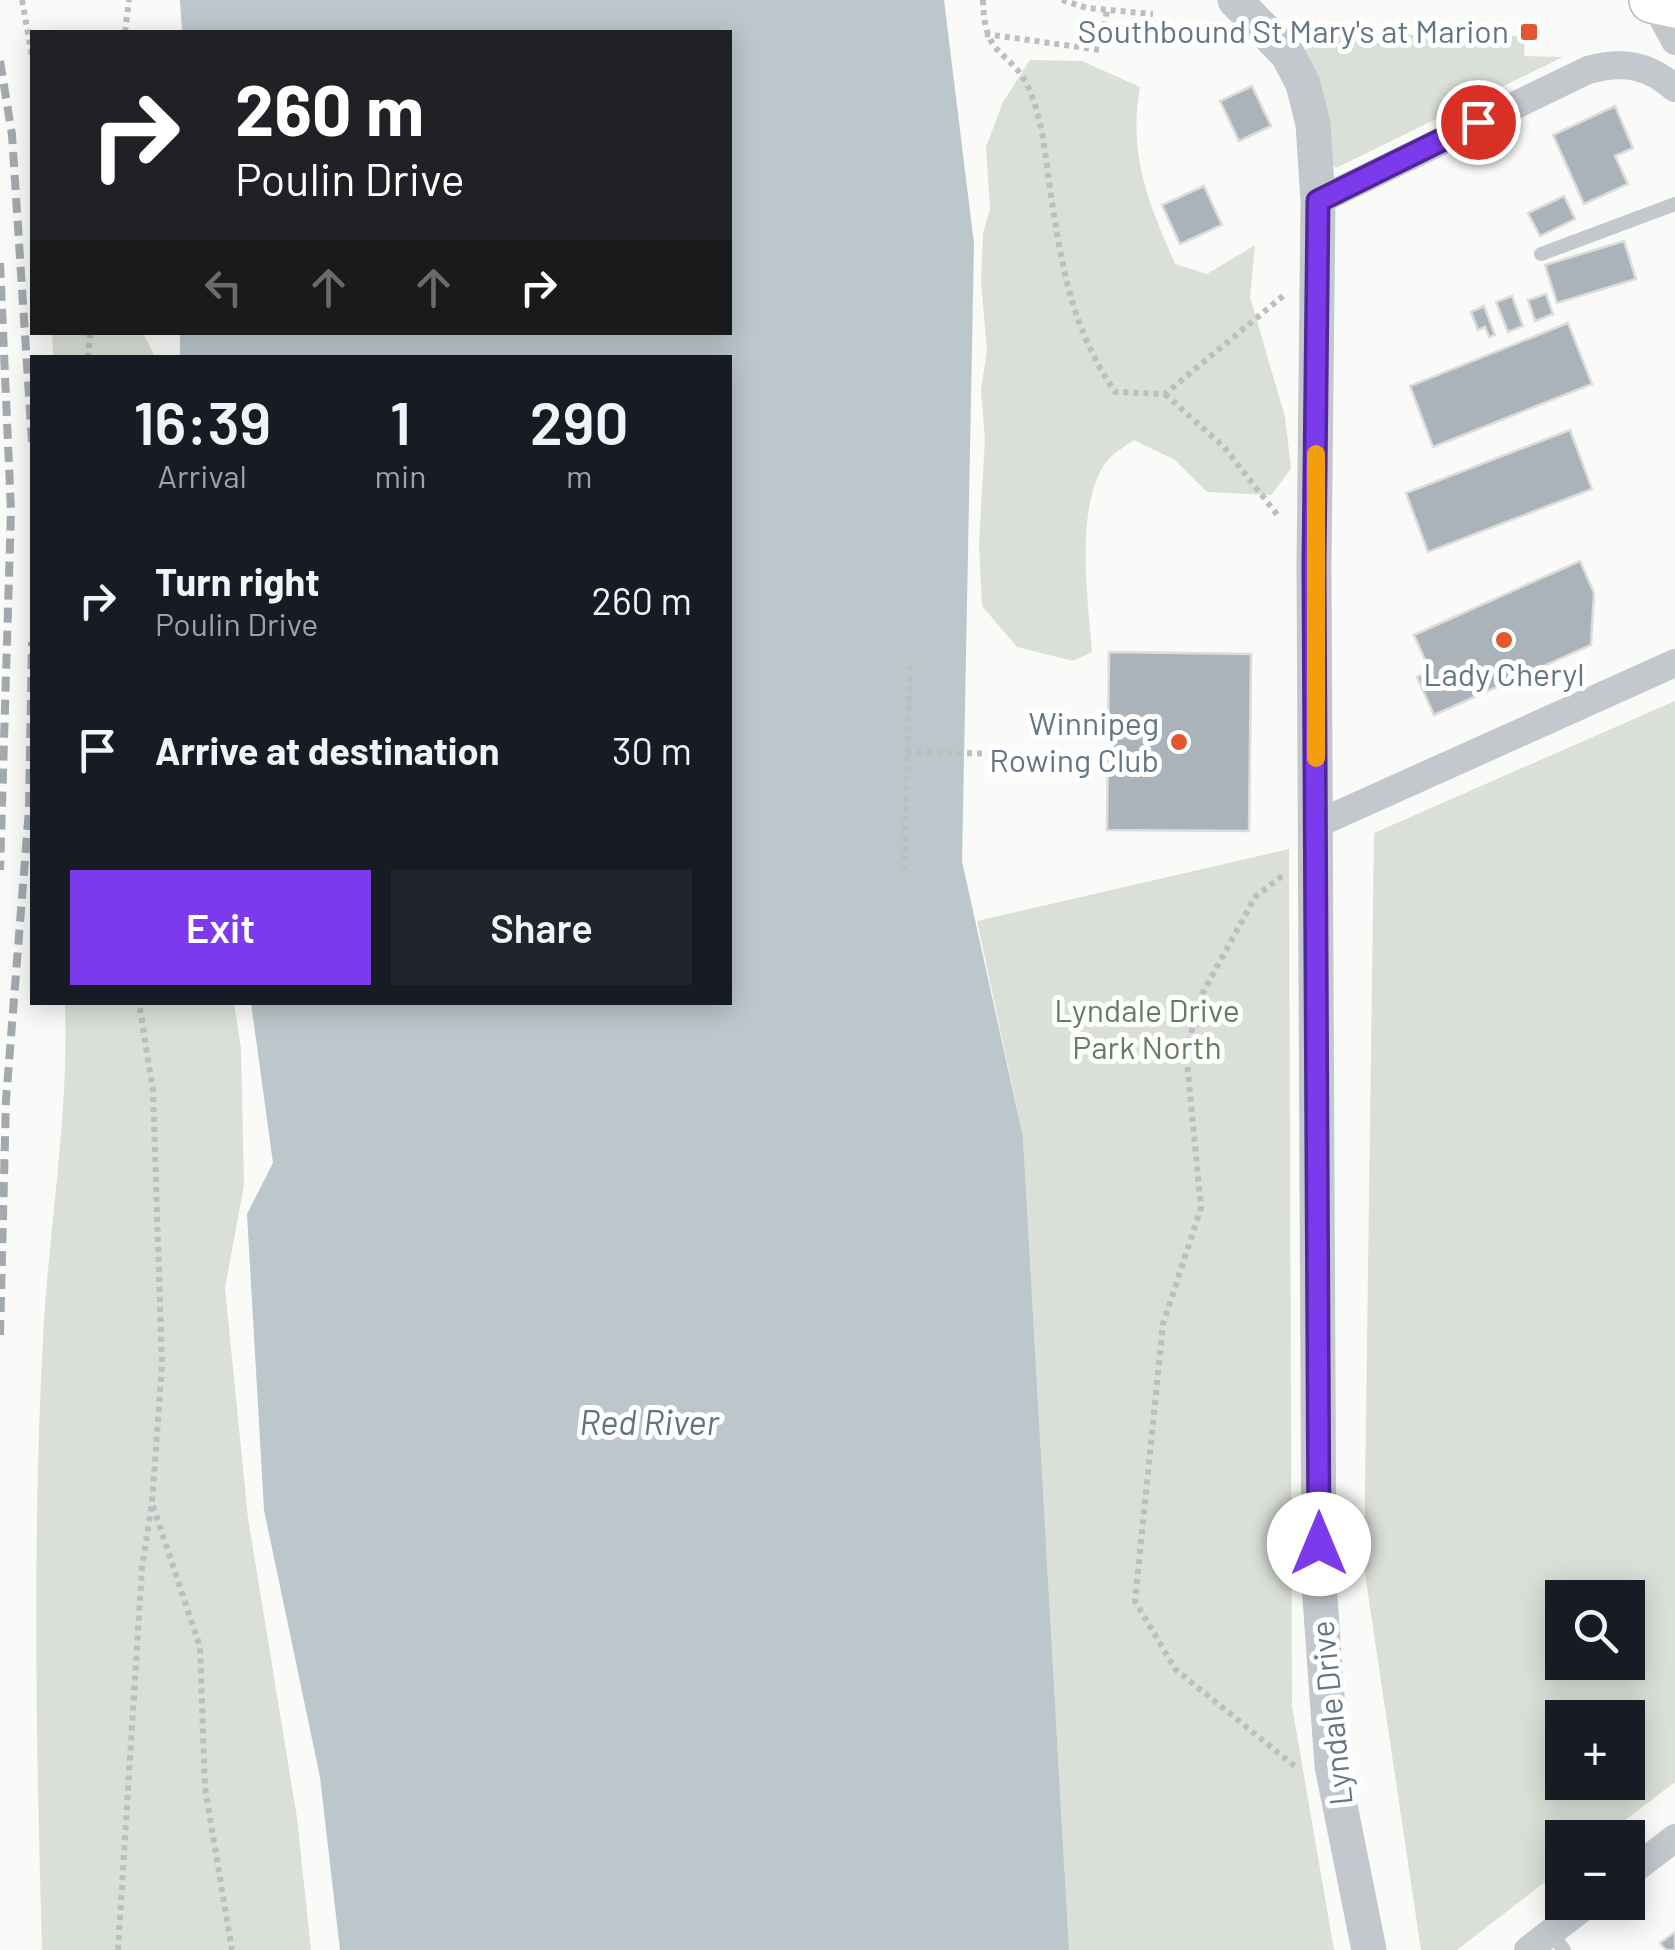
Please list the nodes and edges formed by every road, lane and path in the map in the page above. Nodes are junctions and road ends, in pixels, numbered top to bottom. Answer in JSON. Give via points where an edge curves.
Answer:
{"nodes":[{"id":1,"x":22,"y":0,"type":"edge"},
{"id":2,"x":129,"y":0,"type":"edge"},
{"id":3,"x":983,"y":0,"type":"edge"},
{"id":4,"x":1062,"y":0,"type":"edge"},
{"id":5,"x":1235,"y":0,"type":"edge"},
{"id":6,"x":1653,"y":0,"type":"edge"},
{"id":7,"x":1675,"y":6,"type":"edge"},
{"id":8,"x":1107,"y":10,"type":"junction"},
{"id":9,"x":1154,"y":14,"type":"dead end"},
{"id":10,"x":125,"y":30,"type":"edge"},
{"id":11,"x":984,"y":34,"type":"junction"},
{"id":12,"x":1675,"y":41,"type":"edge"},
{"id":13,"x":30,"y":45,"type":"edge"},
{"id":14,"x":1675,"y":88,"type":"edge"},
{"id":15,"x":1318,"y":201,"type":"junction"},
{"id":16,"x":1675,"y":204,"type":"edge"},
{"id":17,"x":1540,"y":254,"type":"dead end"},
{"id":18,"x":1316,"y":263,"type":"junction"},
{"id":19,"x":1165,"y":394,"type":"junction"},
{"id":20,"x":1316,"y":524,"type":"junction"},
{"id":21,"x":910,"y":664,"type":"dead end"},
{"id":22,"x":1675,"y":664,"type":"edge"},
{"id":23,"x":907,"y":752,"type":"junction"},
{"id":24,"x":1004,"y":754,"type":"dead end"},
{"id":25,"x":1317,"y":824,"type":"junction"},
{"id":26,"x":904,"y":872,"type":"dead end"},
{"id":27,"x":1318,"y":873,"type":"junction"},
{"id":28,"x":139,"y":1005,"type":"edge"},
{"id":29,"x":152,"y":1502,"type":"junction"},
{"id":30,"x":1332,"y":1766,"type":"junction"},
{"id":31,"x":1675,"y":1838,"type":"edge"},
{"id":32,"x":1645,"y":1861,"type":"edge"},
{"id":33,"x":1575,"y":1920,"type":"edge"},
{"id":34,"x":1557,"y":1941,"type":"edge"},
{"id":35,"x":118,"y":1950,"type":"edge"},
{"id":36,"x":232,"y":1950,"type":"edge"},
{"id":37,"x":1370,"y":1950,"type":"edge"},
{"id":38,"x":1528,"y":1950,"type":"edge"}],
"edges":[{"from":1,"to":13,"type":"path"},
{"from":2,"to":10,"type":"path"},
{"from":3,"to":11,"type":"path"},
{"from":4,"to":8,"type":"path"},
{"from":5,"to":15,"type":"street","name":"Lyndale Drive","via":[[1278,42],[1303,84]]},
{"from":6,"to":7,"type":"highway"},
{"from":6,"to":12,"type":"street"},
{"from":8,"to":9,"type":"path"},
{"from":8,"to":11,"type":"path","via":[[1100,50]]},
{"from":11,"to":19,"type":"path","via":[[1028,86],[1040,118],[1064,278],[1087,350],[1115,392]]},
{"from":14,"to":15,"type":"street","via":[[1637,66],[1588,70]]},
{"from":15,"to":18,"type":"street","name":"Lyndale Drive"},
{"from":16,"to":17,"type":"lane"},
{"from":18,"to":19,"type":"path"},
{"from":18,"to":20,"type":"street","name":"Lyndale Drive"},
{"from":19,"to":20,"type":"path","via":[[1224,447],[1279,517]]},
{"from":20,"to":25,"type":"street","name":"Lyndale Drive"},
{"from":21,"to":23,"type":"path"},
{"from":22,"to":25,"type":"street"},
{"from":23,"to":24,"type":"path"},
{"from":23,"to":26,"type":"path"},
{"from":25,"to":27,"type":"street","name":"Lyndale Drive"},
{"from":27,"to":30,"type":"street","name":"Lyndale Drive","via":[[1319,1584]]},
{"from":27,"to":30,"type":"path","via":[[1282,876],[1254,897],[1201,996],[1186,1051],[1201,1208],[1164,1324],[1136,1601],[1175,1669],[1214,1702],[1300,1771]]},
{"from":28,"to":29,"type":"path","via":[[152,1091],[162,1365]]},
{"from":29,"to":35,"type":"path","via":[[142,1567]]},
{"from":29,"to":36,"type":"path","via":[[200,1647],[204,1788]]},
{"from":30,"to":37,"type":"street","name":"Lyndale Drive"},
{"from":31,"to":32,"type":"street"},
{"from":33,"to":34,"type":"street"},
{"from":34,"to":38,"type":"street"}]}
